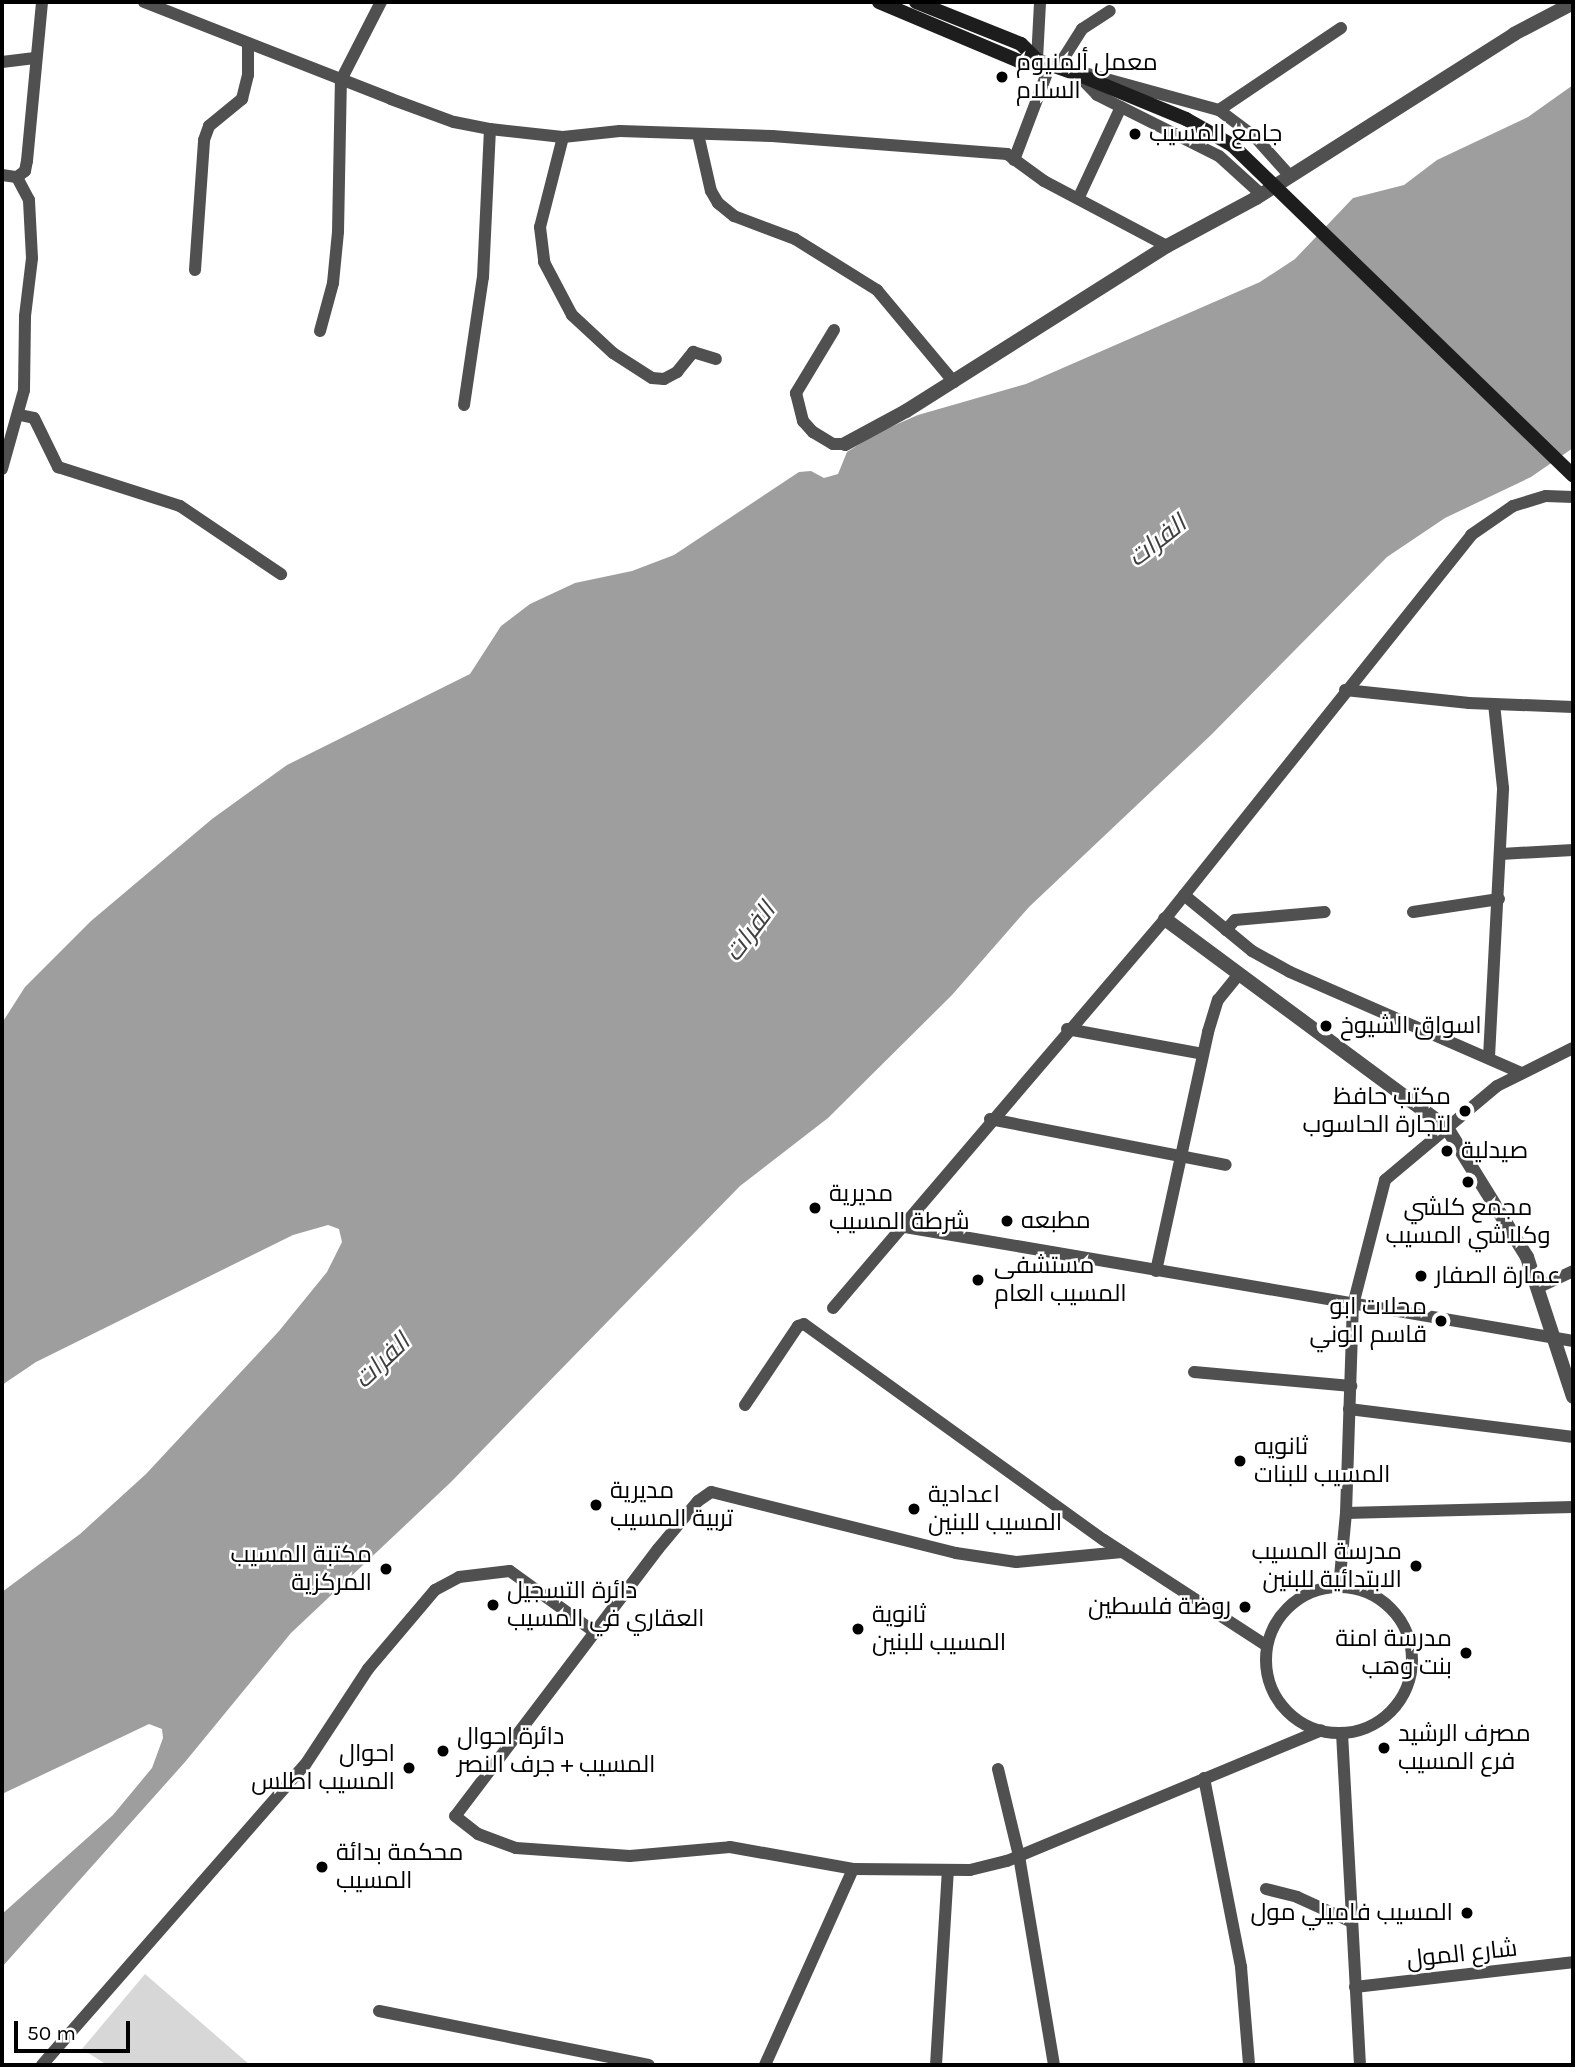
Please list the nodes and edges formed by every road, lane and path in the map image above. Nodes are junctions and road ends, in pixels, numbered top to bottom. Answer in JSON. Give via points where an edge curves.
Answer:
{"nodes":[{"id":1,"x":42,"y":2,"type":"edge"},
{"id":2,"x":144,"y":2,"type":"edge"},
{"id":3,"x":381,"y":2,"type":"edge"},
{"id":4,"x":879,"y":2,"type":"edge"},
{"id":5,"x":916,"y":2,"type":"edge"},
{"id":6,"x":1040,"y":2,"type":"edge"},
{"id":7,"x":1573,"y":3,"type":"edge"},
{"id":8,"x":1110,"y":11,"type":"dead end"},
{"id":9,"x":1341,"y":28,"type":"dead end"},
{"id":10,"x":248,"y":44,"type":"junction"},
{"id":11,"x":33,"y":58,"type":"junction"},
{"id":12,"x":2,"y":62,"type":"edge"},
{"id":13,"x":1049,"y":64,"type":"junction"},
{"id":14,"x":1077,"y":74,"type":"junction"},
{"id":15,"x":341,"y":80,"type":"junction"},
{"id":16,"x":1121,"y":107,"type":"junction"},
{"id":17,"x":1219,"y":110,"type":"junction"},
{"id":18,"x":490,"y":129,"type":"junction"},
{"id":19,"x":698,"y":134,"type":"junction"},
{"id":20,"x":563,"y":137,"type":"junction"},
{"id":21,"x":1014,"y":160,"type":"junction"},
{"id":22,"x":2,"y":175,"type":"edge"},
{"id":23,"x":1290,"y":176,"type":"junction"},
{"id":24,"x":17,"y":177,"type":"junction"},
{"id":25,"x":1262,"y":195,"type":"junction"},
{"id":26,"x":1079,"y":197,"type":"junction"},
{"id":27,"x":1167,"y":246,"type":"junction"},
{"id":28,"x":195,"y":270,"type":"dead end"},
{"id":29,"x":834,"y":330,"type":"dead end"},
{"id":30,"x":320,"y":331,"type":"dead end"},
{"id":31,"x":716,"y":359,"type":"dead end"},
{"id":32,"x":954,"y":382,"type":"junction"},
{"id":33,"x":464,"y":405,"type":"dead end"},
{"id":34,"x":20,"y":415,"type":"junction"},
{"id":35,"x":845,"y":444,"type":"joint"},
{"id":36,"x":2,"y":469,"type":"edge"},
{"id":37,"x":1573,"y":475,"type":"edge"},
{"id":38,"x":1573,"y":497,"type":"edge"},
{"id":39,"x":281,"y":574,"type":"dead end"},
{"id":40,"x":1345,"y":690,"type":"junction"},
{"id":41,"x":1494,"y":704,"type":"junction"},
{"id":42,"x":1573,"y":707,"type":"edge"},
{"id":43,"x":1573,"y":850,"type":"edge"},
{"id":44,"x":1501,"y":854,"type":"junction"},
{"id":45,"x":1184,"y":895,"type":"junction"},
{"id":46,"x":1499,"y":899,"type":"junction"},
{"id":47,"x":1325,"y":912,"type":"dead end"},
{"id":48,"x":1413,"y":912,"type":"dead end"},
{"id":49,"x":1165,"y":919,"type":"junction"},
{"id":50,"x":1226,"y":930,"type":"junction"},
{"id":51,"x":1239,"y":974,"type":"junction"},
{"id":52,"x":1067,"y":1029,"type":"junction"},
{"id":53,"x":1573,"y":1048,"type":"edge"},
{"id":54,"x":1203,"y":1054,"type":"junction"},
{"id":55,"x":1489,"y":1057,"type":"junction"},
{"id":56,"x":1519,"y":1072,"type":"junction"},
{"id":57,"x":990,"y":1119,"type":"junction"},
{"id":58,"x":1447,"y":1128,"type":"junction"},
{"id":59,"x":1180,"y":1154,"type":"junction"},
{"id":60,"x":1226,"y":1165,"type":"dead end"},
{"id":61,"x":905,"y":1227,"type":"junction"},
{"id":62,"x":1156,"y":1271,"type":"junction"},
{"id":63,"x":1573,"y":1271,"type":"edge"},
{"id":64,"x":1539,"y":1287,"type":"junction"},
{"id":65,"x":1353,"y":1305,"type":"junction"},
{"id":66,"x":834,"y":1308,"type":"dead end"},
{"id":67,"x":1557,"y":1338,"type":"junction"},
{"id":68,"x":1573,"y":1341,"type":"edge"},
{"id":69,"x":1194,"y":1372,"type":"dead end"},
{"id":70,"x":1351,"y":1387,"type":"junction"},
{"id":71,"x":1573,"y":1397,"type":"edge"},
{"id":72,"x":745,"y":1405,"type":"dead end"},
{"id":73,"x":1349,"y":1409,"type":"junction"},
{"id":74,"x":1573,"y":1437,"type":"edge"},
{"id":75,"x":1573,"y":1507,"type":"edge"},
{"id":76,"x":1346,"y":1513,"type":"junction"},
{"id":77,"x":1122,"y":1552,"type":"junction"},
{"id":78,"x":1339,"y":1587,"type":"junction"},
{"id":79,"x":596,"y":1633,"type":"junction"},
{"id":80,"x":1267,"y":1646,"type":"junction"},
{"id":81,"x":1321,"y":1730,"type":"junction"},
{"id":82,"x":1342,"y":1733,"type":"junction"},
{"id":83,"x":998,"y":1769,"type":"dead end"},
{"id":84,"x":1204,"y":1778,"type":"junction"},
{"id":85,"x":1019,"y":1856,"type":"junction"},
{"id":86,"x":853,"y":1868,"type":"junction"},
{"id":87,"x":948,"y":1871,"type":"junction"},
{"id":88,"x":1266,"y":1889,"type":"dead end"},
{"id":89,"x":1350,"y":1921,"type":"junction"},
{"id":90,"x":1573,"y":1962,"type":"edge"},
{"id":91,"x":1355,"y":1987,"type":"junction"},
{"id":92,"x":379,"y":2011,"type":"dead end"},
{"id":93,"x":42,"y":2065,"type":"edge"},
{"id":94,"x":649,"y":2065,"type":"edge"},
{"id":95,"x":765,"y":2065,"type":"edge"},
{"id":96,"x":936,"y":2065,"type":"edge"},
{"id":97,"x":1054,"y":2065,"type":"edge"},
{"id":98,"x":1249,"y":2065,"type":"edge"},
{"id":99,"x":1360,"y":2065,"type":"edge"}],
"edges":[{"from":1,"to":11,"type":"street"},
{"from":2,"to":10,"type":"street"},
{"from":3,"to":15,"type":"street"},
{"from":4,"to":13,"type":"main road","via":[[1019,61]]},
{"from":5,"to":13,"type":"main road","via":[[1021,44]]},
{"from":6,"to":13,"type":"street"},
{"from":7,"to":23,"type":"street","via":[[1514,34]]},
{"from":8,"to":13,"type":"street","via":[[1082,29]]},
{"from":9,"to":17,"type":"street"},
{"from":10,"to":15,"type":"street"},
{"from":10,"to":28,"type":"street","via":[[242,99],[209,126],[204,141]]},
{"from":11,"to":12,"type":"street"},
{"from":11,"to":24,"type":"street","via":[[27,162],[25,172]]},
{"from":13,"to":14,"type":"main road"},
{"from":13,"to":21,"type":"street"},
{"from":14,"to":16,"type":"street","via":[[1090,90]]},
{"from":14,"to":17,"type":"street"},
{"from":14,"to":37,"type":"main road","bridge":true,"via":[[1186,119],[1232,145]]},
{"from":15,"to":18,"type":"street","via":[[454,122]]},
{"from":15,"to":30,"type":"street","via":[[338,232],[333,283]]},
{"from":16,"to":25,"type":"street","via":[[1219,156]]},
{"from":16,"to":26,"type":"street"},
{"from":17,"to":23,"type":"street","via":[[1255,137]]},
{"from":18,"to":20,"type":"street"},
{"from":18,"to":33,"type":"street","via":[[483,277]]},
{"from":19,"to":20,"type":"street","via":[[620,131]]},
{"from":19,"to":21,"type":"street","via":[[1007,154]]},
{"from":19,"to":32,"type":"street","via":[[718,203],[734,216],[795,239],[877,290]]},
{"from":20,"to":31,"type":"street","via":[[540,227],[544,262],[572,315],[613,353],[652,377],[664,379],[677,372],[693,352]]},
{"from":21,"to":26,"type":"street"},
{"from":22,"to":24,"type":"street"},
{"from":23,"to":25,"type":"street"},
{"from":24,"to":34,"type":"street","via":[[29,200],[33,225]]},
{"from":25,"to":27,"type":"street"},
{"from":26,"to":27,"type":"street"},
{"from":27,"to":32,"type":"street"},
{"from":29,"to":35,"type":"street","via":[[796,393],[803,421],[813,432],[834,444]]},
{"from":32,"to":35,"type":"street"},
{"from":34,"to":36,"type":"street"},
{"from":34,"to":39,"type":"street","via":[[34,418],[58,467],[180,506]]},
{"from":38,"to":40,"type":"street","via":[[1546,496],[1513,506],[1471,535]]},
{"from":40,"to":41,"type":"street"},
{"from":40,"to":45,"type":"street"},
{"from":41,"to":42,"type":"street"},
{"from":41,"to":44,"type":"street","via":[[1503,788]]},
{"from":43,"to":44,"type":"street"},
{"from":44,"to":46,"type":"street"},
{"from":45,"to":49,"type":"street"},
{"from":45,"to":50,"type":"street"},
{"from":46,"to":48,"type":"street"},
{"from":46,"to":55,"type":"street"},
{"from":47,"to":50,"type":"street","via":[[1235,920]]},
{"from":49,"to":51,"type":"street"},
{"from":49,"to":52,"type":"street"},
{"from":50,"to":55,"type":"street","via":[[1290,972]]},
{"from":51,"to":54,"type":"street","via":[[1218,1000]]},
{"from":51,"to":58,"type":"street"},
{"from":52,"to":54,"type":"street"},
{"from":52,"to":57,"type":"street"},
{"from":53,"to":56,"type":"street"},
{"from":54,"to":59,"type":"street"},
{"from":55,"to":56,"type":"street"},
{"from":56,"to":58,"type":"street"},
{"from":57,"to":59,"type":"street"},
{"from":57,"to":61,"type":"street"},
{"from":58,"to":64,"type":"street","via":[[1521,1246]]},
{"from":58,"to":65,"type":"street","via":[[1385,1180]]},
{"from":59,"to":60,"type":"street"},
{"from":59,"to":62,"type":"street"},
{"from":61,"to":62,"type":"street"},
{"from":61,"to":66,"type":"street"},
{"from":62,"to":65,"type":"street"},
{"from":63,"to":64,"type":"street"},
{"from":64,"to":67,"type":"street"},
{"from":65,"to":67,"type":"street"},
{"from":65,"to":70,"type":"street"},
{"from":67,"to":68,"type":"street"},
{"from":67,"to":71,"type":"street"},
{"from":69,"to":70,"type":"street"},
{"from":70,"to":73,"type":"street"},
{"from":72,"to":77,"type":"street","via":[[797,1326],[804,1324]]},
{"from":73,"to":74,"type":"street"},
{"from":73,"to":76,"type":"street"},
{"from":75,"to":76,"type":"street"},
{"from":76,"to":78,"type":"street"},
{"from":77,"to":79,"type":"street","via":[[1004,1560],[956,1553],[711,1492],[674,1530]]},
{"from":77,"to":80,"type":"street"},
{"from":78,"to":80,"type":"street","via":[[1300,1598],[1274,1627]]},
{"from":78,"to":82,"type":"street","via":[[1364,1591],[1386,1603],[1402,1622],[1411,1646],[1412,1671],[1396,1704],[1367,1727]]},
{"from":79,"to":86,"type":"street","via":[[456,1816],[478,1834],[516,1848],[630,1856],[730,1847]]},
{"from":79,"to":93,"type":"street","via":[[510,1571],[459,1577],[435,1590],[368,1669],[305,1765]]},
{"from":80,"to":81,"type":"street","via":[[1269,1682],[1277,1699],[1289,1713]]},
{"from":81,"to":82,"type":"street"},
{"from":81,"to":84,"type":"street"},
{"from":82,"to":89,"type":"street"},
{"from":83,"to":85,"type":"street"},
{"from":84,"to":85,"type":"street"},
{"from":84,"to":98,"type":"street","via":[[1241,1967]]},
{"from":85,"to":87,"type":"street","via":[[970,1870]]},
{"from":85,"to":97,"type":"street"},
{"from":86,"to":87,"type":"street"},
{"from":86,"to":95,"type":"street"},
{"from":87,"to":96,"type":"street"},
{"from":88,"to":89,"type":"street","via":[[1297,1897]]},
{"from":89,"to":91,"type":"street"},
{"from":90,"to":91,"type":"street","name":"شارع المول"},
{"from":91,"to":99,"type":"street"},
{"from":92,"to":94,"type":"street"}]}
